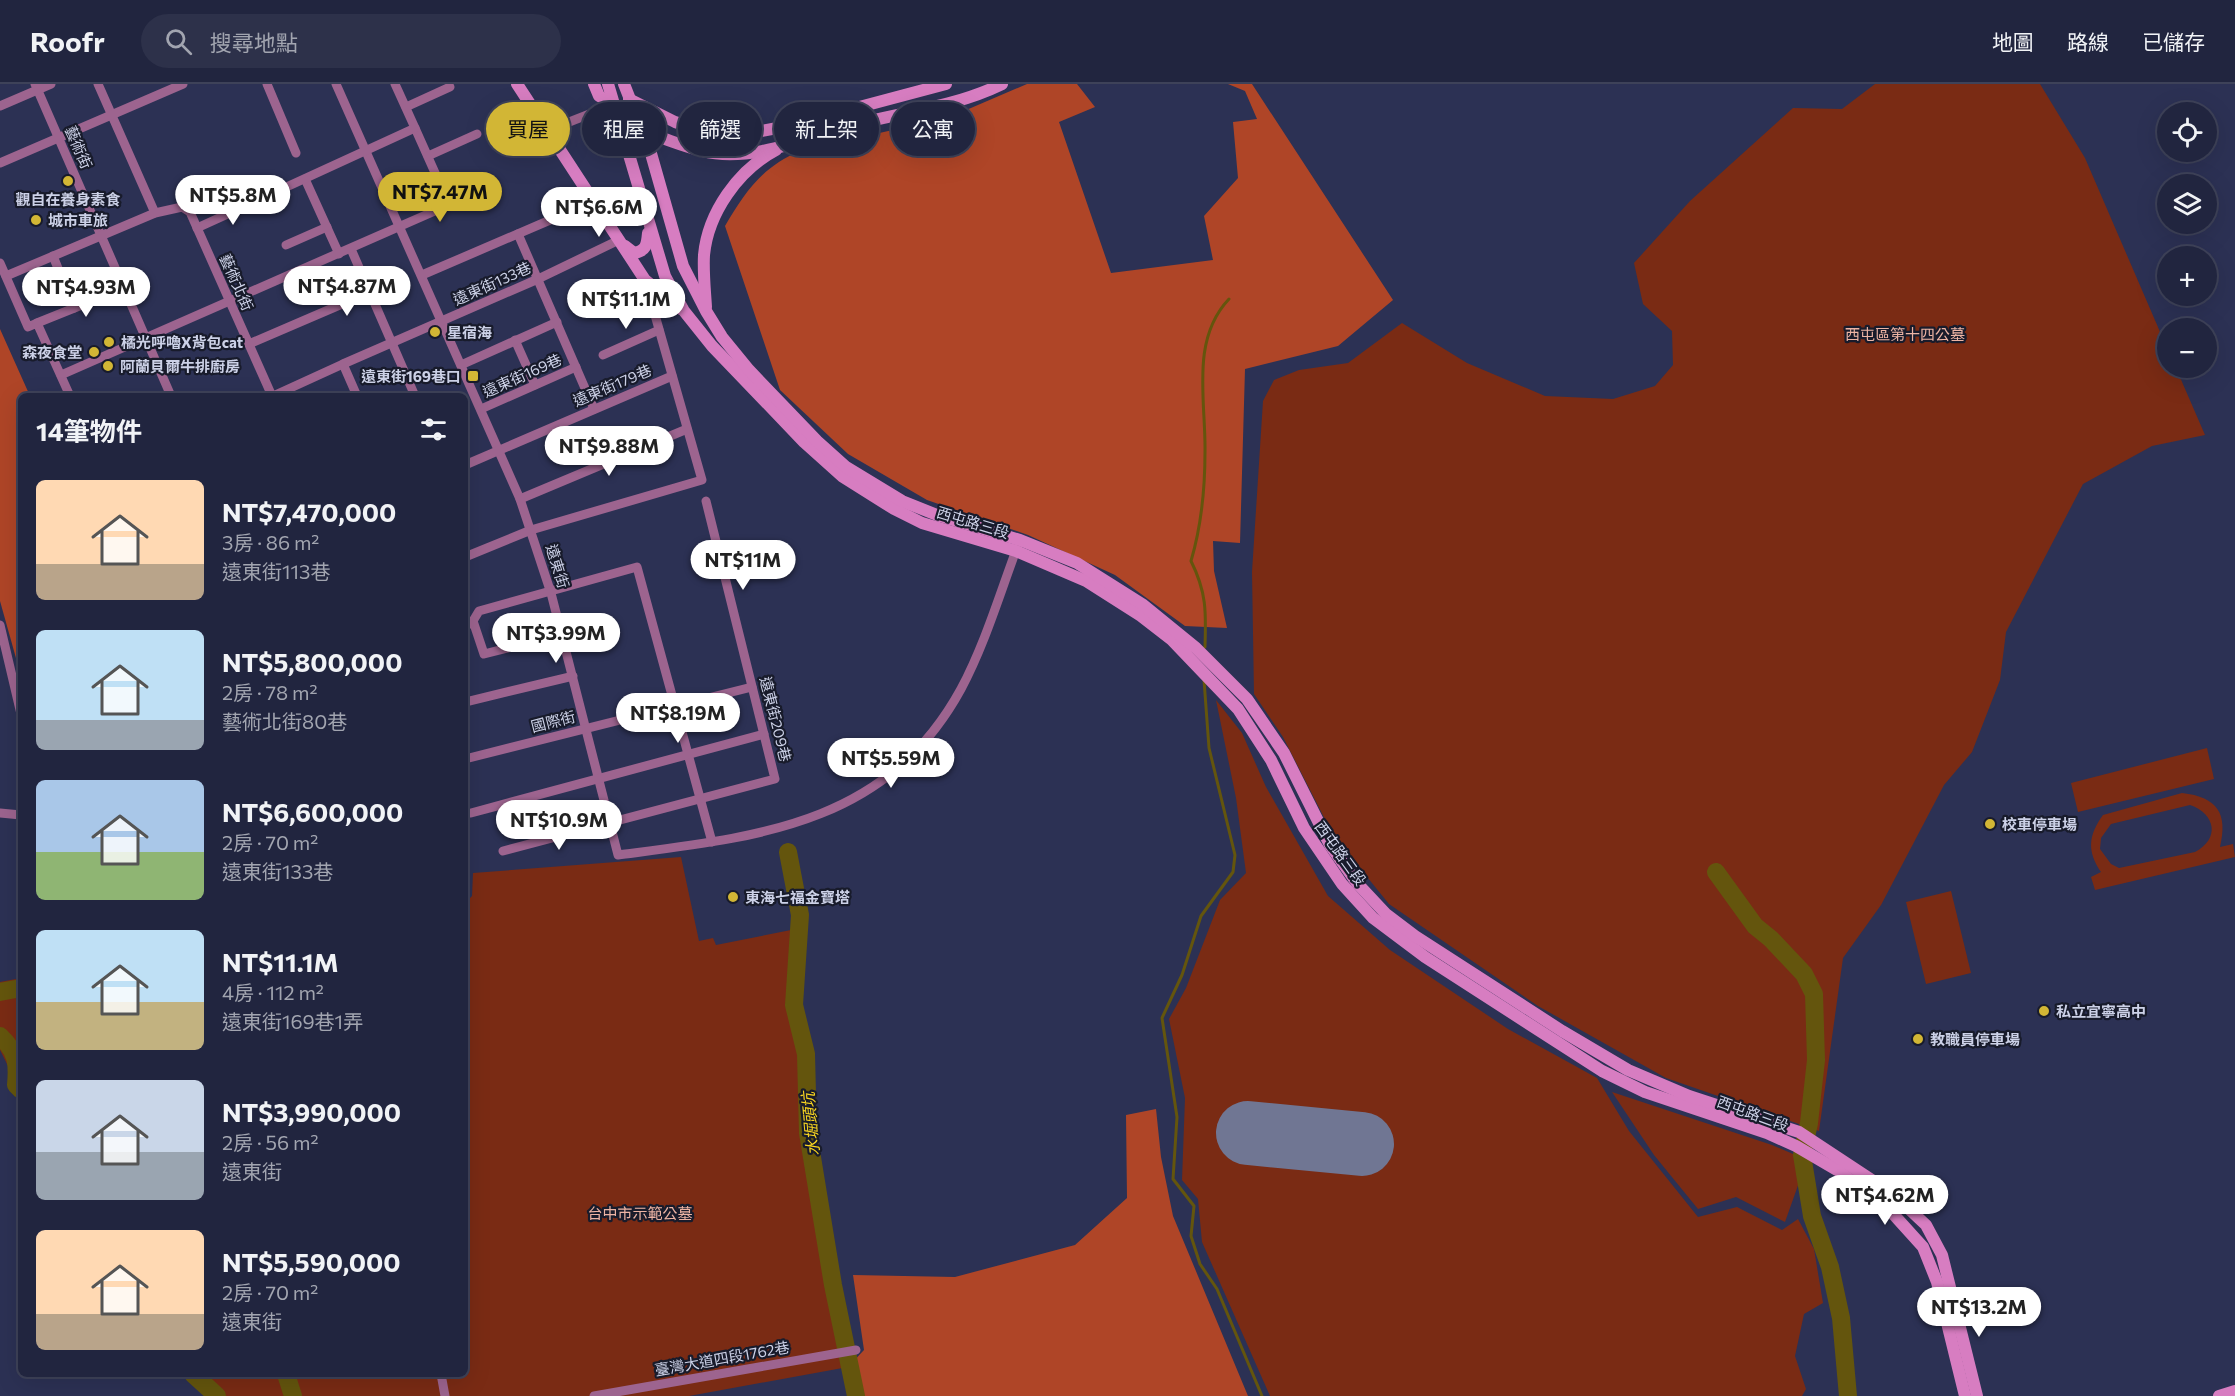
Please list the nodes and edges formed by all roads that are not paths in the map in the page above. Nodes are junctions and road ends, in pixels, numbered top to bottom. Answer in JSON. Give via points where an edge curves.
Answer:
{"nodes":[{"id":1,"x":51,"y":84,"type":"edge"},
{"id":2,"x":98,"y":84,"type":"edge"},
{"id":3,"x":183,"y":84,"type":"edge"},
{"id":4,"x":267,"y":84,"type":"edge"},
{"id":5,"x":336,"y":84,"type":"edge"},
{"id":6,"x":395,"y":84,"type":"edge"},
{"id":7,"x":518,"y":84,"type":"edge"},
{"id":8,"x":594,"y":84,"type":"edge"},
{"id":9,"x":608,"y":84,"type":"edge"},
{"id":10,"x":624,"y":84,"type":"edge"},
{"id":11,"x":633,"y":84,"type":"edge"},
{"id":12,"x":946,"y":84,"type":"edge"},
{"id":13,"x":1002,"y":84,"type":"edge"},
{"id":14,"x":36,"y":87,"type":"edge"},
{"id":15,"x":450,"y":87,"type":"dead end"},
{"id":16,"x":630,"y":98,"type":"junction"},
{"id":17,"x":529,"y":102,"type":"edge"},
{"id":18,"x":611,"y":102,"type":"edge"},
{"id":19,"x":614,"y":102,"type":"edge"},
{"id":20,"x":620,"y":102,"type":"edge"},
{"id":21,"x":632,"y":102,"type":"edge"},
{"id":22,"x":0,"y":106,"type":"edge"},
{"id":23,"x":406,"y":107,"type":"junction"},
{"id":24,"x":111,"y":116,"type":"junction"},
{"id":25,"x":879,"y":119,"type":"edge"},
{"id":26,"x":415,"y":128,"type":"junction"},
{"id":27,"x":477,"y":134,"type":"dead end"},
{"id":28,"x":59,"y":138,"type":"junction"},
{"id":29,"x":666,"y":138,"type":"edge"},
{"id":30,"x":774,"y":147,"type":"edge"},
{"id":31,"x":366,"y":150,"type":"junction"},
{"id":32,"x":774,"y":152,"type":"edge"},
{"id":33,"x":297,"y":153,"type":"dead end"},
{"id":34,"x":428,"y":156,"type":"junction"},
{"id":35,"x":563,"y":156,"type":"edge"},
{"id":36,"x":630,"y":156,"type":"edge"},
{"id":37,"x":651,"y":156,"type":"edge"},
{"id":38,"x":0,"y":163,"type":"edge"},
{"id":39,"x":436,"y":175,"type":"dead end"},
{"id":40,"x":305,"y":179,"type":"junction"},
{"id":41,"x":469,"y":196,"type":"dead end"},
{"id":42,"x":578,"y":208,"type":"dead end"},
{"id":43,"x":155,"y":213,"type":"junction"},
{"id":44,"x":647,"y":217,"type":"junction"},
{"id":45,"x":401,"y":226,"type":"junction"},
{"id":46,"x":327,"y":227,"type":"junction"},
{"id":47,"x":197,"y":228,"type":"junction"},
{"id":48,"x":518,"y":234,"type":"junction"},
{"id":49,"x":101,"y":236,"type":"junction"},
{"id":50,"x":619,"y":240,"type":"junction"},
{"id":51,"x":286,"y":245,"type":"dead end"},
{"id":52,"x":351,"y":249,"type":"junction"},
{"id":53,"x":339,"y":254,"type":"junction"},
{"id":54,"x":52,"y":256,"type":"junction"},
{"id":55,"x":0,"y":263,"type":"edge"},
{"id":56,"x":422,"y":275,"type":"junction"},
{"id":57,"x":6,"y":276,"type":"junction"},
{"id":58,"x":538,"y":279,"type":"junction"},
{"id":59,"x":645,"y":280,"type":"junction"},
{"id":60,"x":124,"y":288,"type":"junction"},
{"id":61,"x":370,"y":292,"type":"junction"},
{"id":62,"x":230,"y":303,"type":"junction"},
{"id":63,"x":74,"y":308,"type":"junction"},
{"id":64,"x":585,"y":308,"type":"dead end"},
{"id":65,"x":684,"y":311,"type":"junction"},
{"id":66,"x":706,"y":311,"type":"junction"},
{"id":67,"x":442,"y":321,"type":"junction"},
{"id":68,"x":557,"y":322,"type":"junction"},
{"id":69,"x":37,"y":323,"type":"junction"},
{"id":70,"x":659,"y":330,"type":"junction"},
{"id":71,"x":146,"y":339,"type":"junction"},
{"id":72,"x":515,"y":340,"type":"junction"},
{"id":73,"x":392,"y":342,"type":"junction"},
{"id":74,"x":249,"y":344,"type":"junction"},
{"id":75,"x":603,"y":355,"type":"dead end"},
{"id":76,"x":343,"y":364,"type":"junction"},
{"id":77,"x":461,"y":365,"type":"junction"},
{"id":78,"x":576,"y":367,"type":"junction"},
{"id":79,"x":61,"y":375,"type":"junction"},
{"id":80,"x":672,"y":376,"type":"junction"},
{"id":81,"x":535,"y":385,"type":"junction"},
{"id":82,"x":69,"y":393,"type":"edge"},
{"id":83,"x":170,"y":393,"type":"edge"},
{"id":84,"x":272,"y":393,"type":"edge"},
{"id":85,"x":280,"y":393,"type":"edge"},
{"id":86,"x":356,"y":393,"type":"edge"},
{"id":87,"x":414,"y":393,"type":"edge"},
{"id":88,"x":594,"y":409,"type":"junction"},
{"id":89,"x":481,"y":410,"type":"junction"},
{"id":90,"x":687,"y":429,"type":"junction"},
{"id":91,"x":499,"y":451,"type":"junction"},
{"id":92,"x":468,"y":464,"type":"edge"},
{"id":93,"x":520,"y":499,"type":"junction"},
{"id":94,"x":706,"y":501,"type":"dead end"},
{"id":95,"x":531,"y":530,"type":"junction"},
{"id":96,"x":1018,"y":545,"type":"junction"},
{"id":97,"x":468,"y":556,"type":"edge"},
{"id":98,"x":551,"y":593,"type":"junction"},
{"id":99,"x":469,"y":624,"type":"edge"},
{"id":100,"x":0,"y":625,"type":"edge"},
{"id":101,"x":562,"y":634,"type":"junction"},
{"id":102,"x":573,"y":676,"type":"junction"},
{"id":103,"x":752,"y":687,"type":"junction"},
{"id":104,"x":18,"y":701,"type":"edge"},
{"id":105,"x":468,"y":701,"type":"edge"},
{"id":106,"x":673,"y":707,"type":"junction"},
{"id":107,"x":586,"y":728,"type":"junction"},
{"id":108,"x":764,"y":734,"type":"junction"},
{"id":109,"x":687,"y":755,"type":"junction"},
{"id":110,"x":468,"y":758,"type":"edge"},
{"id":111,"x":598,"y":778,"type":"junction"},
{"id":112,"x":700,"y":799,"type":"junction"},
{"id":113,"x":0,"y":813,"type":"edge"},
{"id":114,"x":471,"y":813,"type":"dead end"},
{"id":115,"x":18,"y":815,"type":"edge"},
{"id":116,"x":610,"y":824,"type":"junction"},
{"id":117,"x":712,"y":843,"type":"junction"},
{"id":118,"x":502,"y":851,"type":"dead end"},
{"id":119,"x":856,"y":1350,"type":"dead end"},
{"id":120,"x":442,"y":1377,"type":"edge"},
{"id":121,"x":2235,"y":1391,"type":"edge"},
{"id":122,"x":445,"y":1396,"type":"edge"},
{"id":123,"x":594,"y":1396,"type":"edge"},
{"id":124,"x":1965,"y":1396,"type":"edge"},
{"id":125,"x":1977,"y":1396,"type":"edge"},
{"id":126,"x":2219,"y":1396,"type":"edge"}],
"edges":[{"from":1,"to":14,"type":"street"},
{"from":2,"to":24,"type":"street"},
{"from":3,"to":24,"type":"street"},
{"from":4,"to":33,"type":"street"},
{"from":5,"to":31,"type":"street","name":"遠東街"},
{"from":6,"to":23,"type":"street"},
{"from":7,"to":17,"type":"street"},
{"from":8,"to":18,"type":"street","via":[[599,96]]},
{"from":9,"to":19,"type":"street"},
{"from":10,"to":16,"type":"street","name":"西屯路三段"},
{"from":11,"to":16,"type":"street"},
{"from":12,"to":16,"type":"street","via":[[740,135],[691,128]]},
{"from":13,"to":25,"type":"street","via":[[952,104]]},
{"from":14,"to":22,"type":"street"},
{"from":14,"to":28,"type":"street","name":"藝術街"},
{"from":15,"to":23,"type":"street"},
{"from":16,"to":20,"type":"street"},
{"from":16,"to":21,"type":"street","name":"西屯路三段"},
{"from":23,"to":26,"type":"street"},
{"from":24,"to":28,"type":"street"},
{"from":24,"to":43,"type":"street"},
{"from":26,"to":31,"type":"street"},
{"from":26,"to":34,"type":"street"},
{"from":27,"to":34,"type":"street"},
{"from":28,"to":38,"type":"street"},
{"from":28,"to":49,"type":"street","name":"藝術街"},
{"from":29,"to":30,"type":"street","via":[[719,154]]},
{"from":31,"to":40,"type":"street"},
{"from":31,"to":45,"type":"street","name":"遠東街"},
{"from":32,"to":66,"type":"street","via":[[758,161],[720,205],[704,255]]},
{"from":34,"to":39,"type":"street"},
{"from":35,"to":50,"type":"street"},
{"from":36,"to":44,"type":"street"},
{"from":37,"to":66,"type":"street","name":"西屯路三段","via":[[683,266]]},
{"from":40,"to":46,"type":"street"},
{"from":40,"to":47,"type":"street"},
{"from":41,"to":45,"type":"street"},
{"from":42,"to":48,"type":"street"},
{"from":43,"to":47,"type":"street","name":"藝術北街","via":[[182,207],[190,212]]},
{"from":43,"to":49,"type":"street"},
{"from":44,"to":50,"type":"street","via":[[647,246],[641,252],[634,253]]},
{"from":44,"to":65,"type":"street","via":[[664,276]]},
{"from":45,"to":52,"type":"street"},
{"from":45,"to":56,"type":"street","name":"遠東街"},
{"from":46,"to":51,"type":"street"},
{"from":46,"to":53,"type":"street"},
{"from":47,"to":62,"type":"street","name":"藝術北街"},
{"from":48,"to":56,"type":"street"},
{"from":48,"to":58,"type":"street"},
{"from":49,"to":54,"type":"street"},
{"from":49,"to":60,"type":"street","name":"藝術街"},
{"from":50,"to":58,"type":"street","name":"遠東街133巷"},
{"from":50,"to":59,"type":"street"},
{"from":52,"to":53,"type":"street"},
{"from":52,"to":61,"type":"street"},
{"from":53,"to":62,"type":"street"},
{"from":54,"to":57,"type":"street"},
{"from":54,"to":63,"type":"street"},
{"from":55,"to":57,"type":"street"},
{"from":56,"to":67,"type":"street","name":"遠東街"},
{"from":57,"to":69,"type":"street","via":[[28,327]]},
{"from":58,"to":67,"type":"street","name":"遠東街133巷"},
{"from":58,"to":68,"type":"street"},
{"from":59,"to":64,"type":"street"},
{"from":59,"to":65,"type":"street"},
{"from":59,"to":70,"type":"street"},
{"from":60,"to":63,"type":"street"},
{"from":60,"to":71,"type":"street","name":"藝術街"},
{"from":61,"to":73,"type":"street"},
{"from":61,"to":74,"type":"street"},
{"from":62,"to":71,"type":"street"},
{"from":62,"to":74,"type":"street","name":"藝術北街"},
{"from":63,"to":69,"type":"street"},
{"from":65,"to":66,"type":"street"},
{"from":65,"to":96,"type":"street","name":"西屯路三段","via":[[747,384],[843,477],[922,523]]},
{"from":66,"to":96,"type":"street","name":"西屯路三段","via":[[748,370],[846,467],[902,501]]},
{"from":67,"to":73,"type":"street","name":"遠東街133巷"},
{"from":67,"to":77,"type":"street","name":"遠東街"},
{"from":68,"to":72,"type":"street"},
{"from":68,"to":78,"type":"street"},
{"from":69,"to":79,"type":"street"},
{"from":70,"to":75,"type":"street"},
{"from":70,"to":80,"type":"street"},
{"from":71,"to":79,"type":"street"},
{"from":71,"to":83,"type":"street","name":"藝術街"},
{"from":72,"to":77,"type":"street"},
{"from":72,"to":81,"type":"street"},
{"from":73,"to":76,"type":"street","name":"遠東街133巷"},
{"from":73,"to":87,"type":"street"},
{"from":74,"to":84,"type":"street","name":"藝術北街"},
{"from":76,"to":85,"type":"street","name":"遠東街133巷"},
{"from":76,"to":86,"type":"street"},
{"from":77,"to":89,"type":"street","name":"遠東街"},
{"from":78,"to":81,"type":"street","name":"遠東街169巷"},
{"from":78,"to":88,"type":"street"},
{"from":79,"to":82,"type":"street"},
{"from":80,"to":88,"type":"street","name":"遠東街179巷"},
{"from":80,"to":90,"type":"street"},
{"from":81,"to":89,"type":"street","name":"遠東街169巷"},
{"from":88,"to":91,"type":"street","name":"遠東街179巷"},
{"from":89,"to":91,"type":"street","name":"遠東街"},
{"from":90,"to":93,"type":"street"},
{"from":90,"to":95,"type":"street","via":[[702,480]]},
{"from":91,"to":92,"type":"street","name":"遠東街179巷"},
{"from":91,"to":93,"type":"street","name":"遠東街"},
{"from":93,"to":95,"type":"street","name":"遠東街"},
{"from":94,"to":103,"type":"street","name":"遠東街209巷"},
{"from":95,"to":97,"type":"street"},
{"from":95,"to":98,"type":"street","name":"遠東街"},
{"from":96,"to":117,"type":"street","name":"遠東街","via":[[960,690],[934,729],[903,763],[826,813]]},
{"from":96,"to":124,"type":"street","name":"西屯路三段","via":[[1141,616],[1191,658],[1238,709],[1271,760],[1304,828],[1326,862],[1373,918],[1390,932],[1602,1071],[1645,1092],[1796,1146],[1885,1205],[1923,1246],[1937,1282]]},
{"from":96,"to":125,"type":"street","name":"西屯路三段","via":[[1077,563],[1109,582],[1142,604],[1217,667],[1246,699],[1284,753],[1336,855],[1386,914],[1415,936],[1628,1070],[1689,1096],[1799,1132],[1893,1194],[1926,1225],[1942,1255]]},
{"from":98,"to":99,"type":"street","via":[[479,611]]},
{"from":98,"to":101,"type":"street","name":"遠東街"},
{"from":98,"to":106,"type":"street","via":[[637,567]]},
{"from":99,"to":101,"type":"street","via":[[484,654]]},
{"from":100,"to":104,"type":"street"},
{"from":101,"to":102,"type":"street","name":"遠東街"},
{"from":102,"to":105,"type":"street"},
{"from":102,"to":107,"type":"street","name":"遠東街"},
{"from":103,"to":106,"type":"street","name":"國際街"},
{"from":103,"to":108,"type":"street","name":"遠東街209巷"},
{"from":106,"to":107,"type":"street","name":"國際街"},
{"from":106,"to":109,"type":"street"},
{"from":107,"to":110,"type":"street","name":"國際街"},
{"from":107,"to":111,"type":"street","name":"遠東街"},
{"from":108,"to":109,"type":"street"},
{"from":108,"to":112,"type":"street","name":"遠東街209巷","via":[[775,779]]},
{"from":109,"to":111,"type":"street"},
{"from":109,"to":112,"type":"street"},
{"from":111,"to":114,"type":"street"},
{"from":111,"to":116,"type":"street","name":"遠東街"},
{"from":112,"to":116,"type":"street","name":"遠東街209巷"},
{"from":112,"to":117,"type":"street"},
{"from":113,"to":115,"type":"street"},
{"from":116,"to":117,"type":"street","name":"遠東街","via":[[618,855]]},
{"from":116,"to":118,"type":"street","name":"遠東街209巷"},
{"from":119,"to":123,"type":"street","name":"臺灣大道四段1762巷"},
{"from":120,"to":122,"type":"street"},
{"from":121,"to":126,"type":"street"}]}
